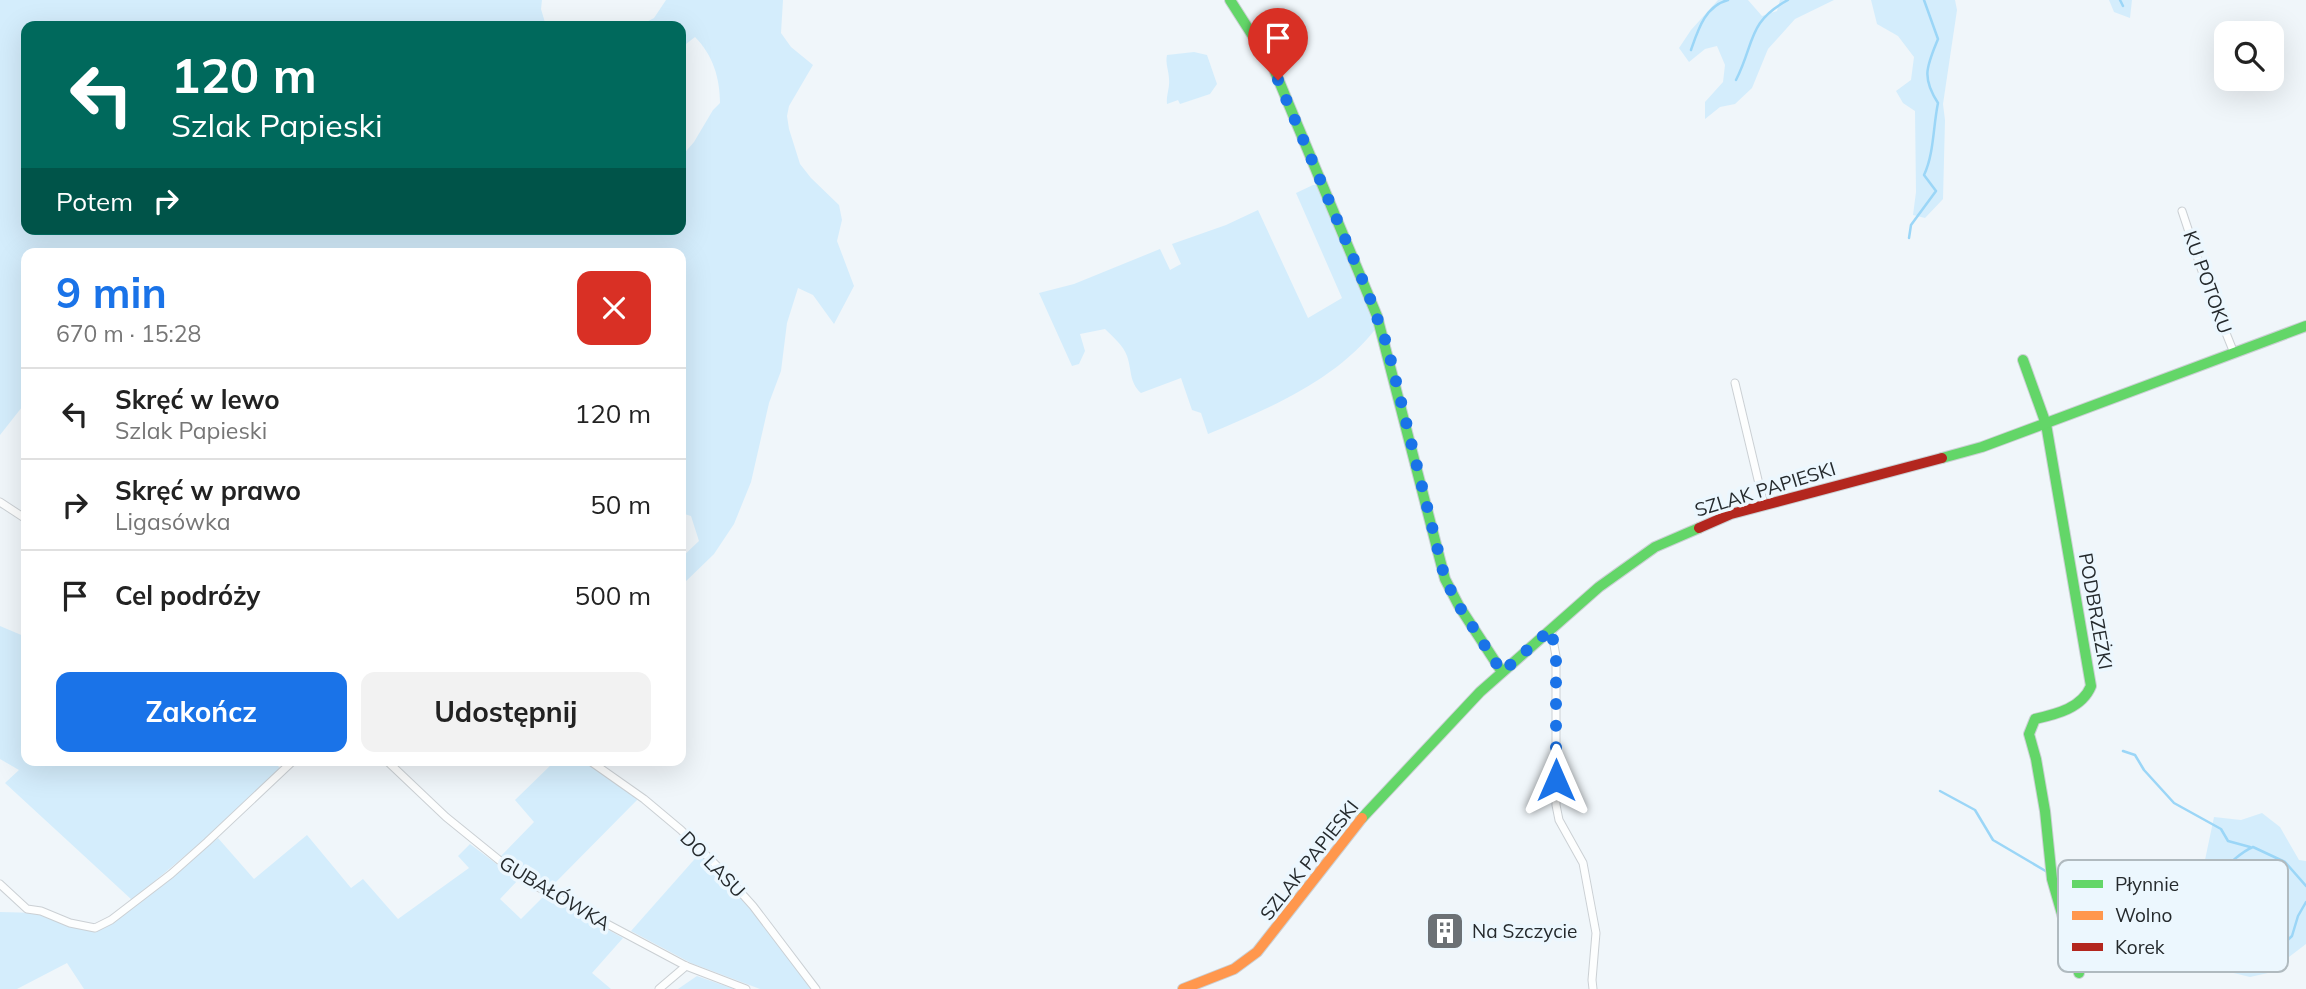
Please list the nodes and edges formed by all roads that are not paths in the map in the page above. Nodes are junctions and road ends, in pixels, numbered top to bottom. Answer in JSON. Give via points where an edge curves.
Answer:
{"nodes":[{"id":1,"x":1230,"y":0,"type":"edge"},
{"id":2,"x":2182,"y":211,"type":"dead end"},
{"id":3,"x":2306,"y":326,"type":"edge"},
{"id":4,"x":2234,"y":353,"type":"junction"},
{"id":5,"x":2023,"y":360,"type":"dead end"},
{"id":6,"x":1735,"y":383,"type":"dead end"},
{"id":7,"x":2046,"y":424,"type":"junction"},
{"id":8,"x":0,"y":502,"type":"edge"},
{"id":9,"x":1764,"y":505,"type":"junction"},
{"id":10,"x":21,"y":516,"type":"edge"},
{"id":11,"x":1551,"y":629,"type":"junction"},
{"id":12,"x":1502,"y":672,"type":"junction"},
{"id":13,"x":288,"y":766,"type":"edge"},
{"id":14,"x":392,"y":766,"type":"edge"},
{"id":15,"x":597,"y":766,"type":"edge"},
{"id":16,"x":0,"y":884,"type":"edge"},
{"id":17,"x":2058,"y":901,"type":"edge"},
{"id":18,"x":686,"y":966,"type":"junction"},
{"id":19,"x":659,"y":989,"type":"edge"},
{"id":20,"x":746,"y":989,"type":"edge"},
{"id":21,"x":816,"y":989,"type":"edge"},
{"id":22,"x":1183,"y":989,"type":"edge"},
{"id":23,"x":1593,"y":989,"type":"edge"}],
"edges":[{"from":1,"to":12,"type":"street","via":[[1274,69],[1372,304],[1387,345],[1445,579]]},
{"from":2,"to":4,"type":"street","name":"KU POTOKU"},
{"from":3,"to":4,"type":"street","name":"SZLAK PAPIESKI"},
{"from":4,"to":7,"type":"street","name":"SZLAK PAPIESKI"},
{"from":5,"to":7,"type":"street","name":"PODBRZEŻKI"},
{"from":6,"to":9,"type":"street"},
{"from":7,"to":9,"type":"street","name":"SZLAK PAPIESKI","via":[[1982,447]]},
{"from":7,"to":17,"type":"street","name":"PODBRZEŻKI","via":[[2091,686],[2084,699],[2035,719],[2029,734]]},
{"from":8,"to":10,"type":"street"},
{"from":9,"to":11,"type":"street","name":"SZLAK PAPIESKI","via":[[1709,522],[1654,547]]},
{"from":11,"to":12,"type":"street","name":"SZLAK PAPIESKI"},
{"from":11,"to":23,"type":"street","via":[[1556,656],[1556,805],[1559,820],[1583,863],[1596,933]]},
{"from":12,"to":22,"type":"street","name":"SZLAK PAPIESKI","via":[[1359,822],[1257,952],[1234,969]]},
{"from":13,"to":16,"type":"street","via":[[171,874],[94,928],[27,909]]},
{"from":14,"to":18,"type":"street","name":"GUBAŁÓWKA","via":[[446,817],[536,886]]},
{"from":15,"to":21,"type":"street","name":"DO LASU","via":[[644,799],[717,866]]},
{"from":18,"to":19,"type":"street"},
{"from":18,"to":20,"type":"street","name":"GUBAŁÓWKA"}]}
